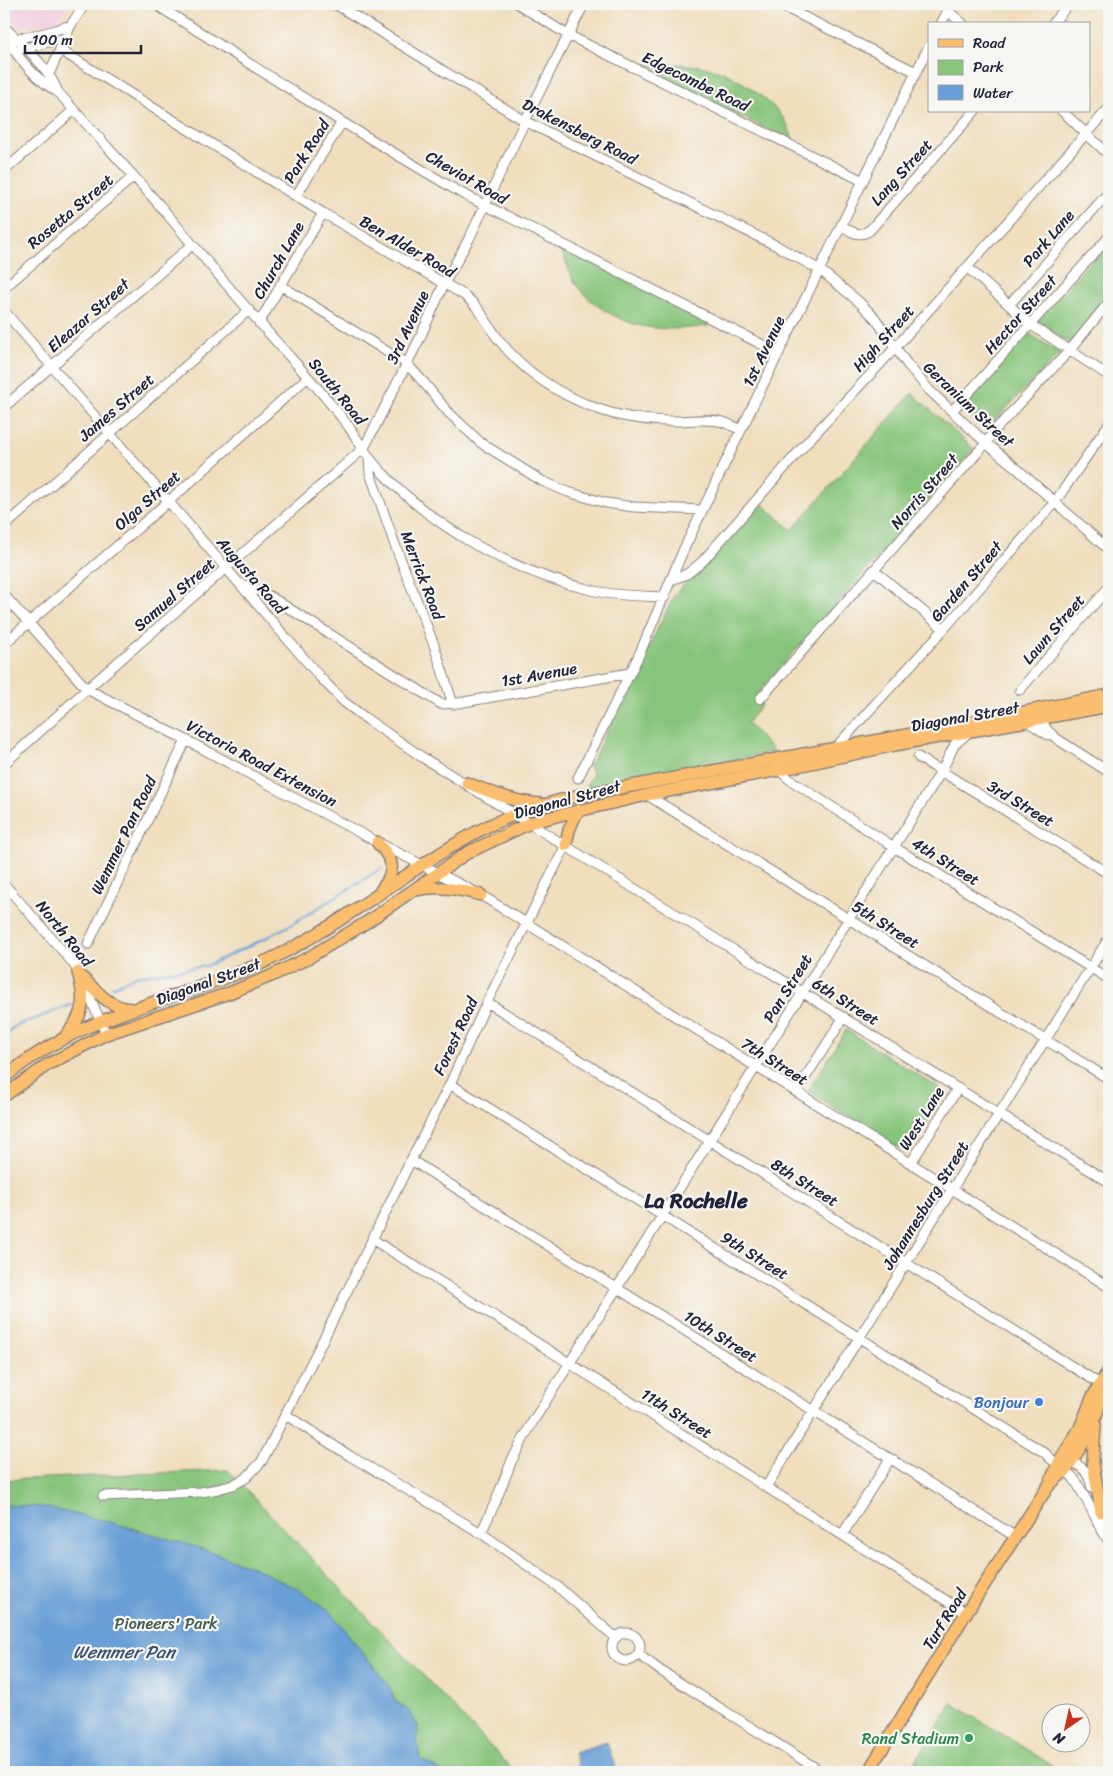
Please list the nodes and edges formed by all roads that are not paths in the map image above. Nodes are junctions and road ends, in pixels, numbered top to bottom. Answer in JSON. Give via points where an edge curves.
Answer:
{"nodes":[{"id":1,"x":84,"y":4,"type":"edge"},
{"id":2,"x":154,"y":4,"type":"edge"},
{"id":3,"x":335,"y":4,"type":"edge"},
{"id":4,"x":518,"y":4,"type":"edge"},
{"id":5,"x":584,"y":4,"type":"edge"},
{"id":6,"x":778,"y":4,"type":"edge"},
{"id":7,"x":1069,"y":4,"type":"edge"},
{"id":8,"x":949,"y":7,"type":"edge"},
{"id":9,"x":942,"y":22,"type":"edge"},
{"id":10,"x":961,"y":22,"type":"edge"},
{"id":11,"x":1054,"y":22,"type":"edge"},
{"id":12,"x":71,"y":25,"type":"junction"},
{"id":13,"x":4,"y":27,"type":"edge"},
{"id":14,"x":4,"y":35,"type":"edge"},
{"id":15,"x":568,"y":35,"type":"junction"},
{"id":16,"x":65,"y":38,"type":"junction"},
{"id":17,"x":13,"y":41,"type":"junction"},
{"id":18,"x":25,"y":47,"type":"junction"},
{"id":19,"x":928,"y":48,"type":"edge"},
{"id":20,"x":60,"y":50,"type":"junction"},
{"id":21,"x":4,"y":52,"type":"edge"},
{"id":22,"x":16,"y":52,"type":"junction"},
{"id":23,"x":916,"y":72,"type":"junction"},
{"id":24,"x":49,"y":74,"type":"junction"},
{"id":25,"x":58,"y":92,"type":"junction"},
{"id":26,"x":1109,"y":108,"type":"edge"},
{"id":27,"x":74,"y":110,"type":"junction"},
{"id":28,"x":975,"y":112,"type":"edge"},
{"id":29,"x":1063,"y":112,"type":"edge"},
{"id":30,"x":525,"y":121,"type":"junction"},
{"id":31,"x":342,"y":122,"type":"junction"},
{"id":32,"x":1087,"y":134,"type":"junction"},
{"id":33,"x":1109,"y":155,"type":"edge"},
{"id":34,"x":4,"y":171,"type":"edge"},
{"id":35,"x":133,"y":177,"type":"junction"},
{"id":36,"x":863,"y":181,"type":"junction"},
{"id":37,"x":1109,"y":192,"type":"edge"},
{"id":38,"x":296,"y":196,"type":"junction"},
{"id":39,"x":484,"y":206,"type":"junction"},
{"id":40,"x":323,"y":213,"type":"junction"},
{"id":41,"x":841,"y":225,"type":"junction"},
{"id":42,"x":1109,"y":237,"type":"edge"},
{"id":43,"x":192,"y":245,"type":"junction"},
{"id":44,"x":967,"y":267,"type":"junction"},
{"id":45,"x":820,"y":270,"type":"junction"},
{"id":46,"x":444,"y":284,"type":"junction"},
{"id":47,"x":280,"y":285,"type":"junction"},
{"id":48,"x":4,"y":288,"type":"edge"},
{"id":49,"x":1109,"y":302,"type":"edge"},
{"id":50,"x":1009,"y":305,"type":"junction"},
{"id":51,"x":249,"y":310,"type":"junction"},
{"id":52,"x":4,"y":311,"type":"edge"},
{"id":53,"x":259,"y":323,"type":"junction"},
{"id":54,"x":1032,"y":325,"type":"junction"},
{"id":55,"x":896,"y":347,"type":"junction"},
{"id":56,"x":1070,"y":350,"type":"junction"},
{"id":57,"x":779,"y":352,"type":"junction"},
{"id":58,"x":407,"y":364,"type":"junction"},
{"id":59,"x":52,"y":366,"type":"junction"},
{"id":60,"x":1109,"y":376,"type":"edge"},
{"id":61,"x":308,"y":377,"type":"junction"},
{"id":62,"x":4,"y":407,"type":"edge"},
{"id":63,"x":952,"y":411,"type":"junction"},
{"id":64,"x":1109,"y":424,"type":"edge"},
{"id":65,"x":741,"y":430,"type":"junction"},
{"id":66,"x":110,"y":432,"type":"junction"},
{"id":67,"x":986,"y":443,"type":"junction"},
{"id":68,"x":366,"y":452,"type":"junction"},
{"id":69,"x":169,"y":501,"type":"junction"},
{"id":70,"x":1055,"y":502,"type":"junction"},
{"id":71,"x":702,"y":510,"type":"junction"},
{"id":72,"x":4,"y":527,"type":"edge"},
{"id":73,"x":1109,"y":550,"type":"edge"},
{"id":74,"x":227,"y":568,"type":"junction"},
{"id":75,"x":874,"y":570,"type":"junction"},
{"id":76,"x":671,"y":580,"type":"junction"},
{"id":77,"x":239,"y":583,"type":"junction"},
{"id":78,"x":1109,"y":587,"type":"edge"},
{"id":79,"x":4,"y":595,"type":"edge"},
{"id":80,"x":664,"y":598,"type":"junction"},
{"id":81,"x":28,"y":622,"type":"junction"},
{"id":82,"x":944,"y":629,"type":"junction"},
{"id":83,"x":4,"y":644,"type":"edge"},
{"id":84,"x":630,"y":673,"type":"junction"},
{"id":85,"x":87,"y":689,"type":"junction"},
{"id":86,"x":1020,"y":690,"type":"dead end"},
{"id":87,"x":1109,"y":695,"type":"edge"},
{"id":88,"x":760,"y":698,"type":"dead end"},
{"id":89,"x":453,"y":704,"type":"junction"},
{"id":90,"x":1109,"y":706,"type":"edge"},
{"id":91,"x":1040,"y":714,"type":"junction"},
{"id":92,"x":1028,"y":722,"type":"junction"},
{"id":93,"x":968,"y":733,"type":"junction"},
{"id":94,"x":1057,"y":739,"type":"junction"},
{"id":95,"x":186,"y":740,"type":"junction"},
{"id":96,"x":835,"y":748,"type":"junction"},
{"id":97,"x":918,"y":757,"type":"dead end"},
{"id":98,"x":4,"y":764,"type":"edge"},
{"id":99,"x":777,"y":765,"type":"junction"},
{"id":100,"x":941,"y":772,"type":"junction"},
{"id":101,"x":1109,"y":772,"type":"edge"},
{"id":102,"x":578,"y":778,"type":"dead end"},
{"id":103,"x":467,"y":783,"type":"junction"},
{"id":104,"x":647,"y":795,"type":"junction"},
{"id":105,"x":545,"y":804,"type":"junction"},
{"id":106,"x":578,"y":810,"type":"junction"},
{"id":107,"x":516,"y":814,"type":"junction"},
{"id":108,"x":530,"y":823,"type":"junction"},
{"id":109,"x":377,"y":842,"type":"junction"},
{"id":110,"x":566,"y":845,"type":"junction"},
{"id":111,"x":894,"y":847,"type":"junction"},
{"id":112,"x":423,"y":866,"type":"junction"},
{"id":113,"x":437,"y":873,"type":"junction"},
{"id":114,"x":1109,"y":874,"type":"edge"},
{"id":115,"x":4,"y":884,"type":"edge"},
{"id":116,"x":410,"y":892,"type":"junction"},
{"id":117,"x":378,"y":894,"type":"junction"},
{"id":118,"x":481,"y":895,"type":"junction"},
{"id":119,"x":849,"y":918,"type":"junction"},
{"id":120,"x":526,"y":924,"type":"junction"},
{"id":121,"x":1109,"y":938,"type":"edge"},
{"id":122,"x":88,"y":944,"type":"dead end"},
{"id":123,"x":1091,"y":968,"type":"junction"},
{"id":124,"x":80,"y":974,"type":"junction"},
{"id":125,"x":1109,"y":979,"type":"edge"},
{"id":126,"x":803,"y":992,"type":"junction"},
{"id":127,"x":487,"y":1002,"type":"junction"},
{"id":128,"x":133,"y":1009,"type":"junction"},
{"id":129,"x":844,"y":1017,"type":"junction"},
{"id":130,"x":100,"y":1021,"type":"junction"},
{"id":131,"x":106,"y":1034,"type":"junction"},
{"id":132,"x":64,"y":1037,"type":"junction"},
{"id":133,"x":1046,"y":1040,"type":"junction"},
{"id":134,"x":756,"y":1067,"type":"junction"},
{"id":135,"x":4,"y":1078,"type":"edge"},
{"id":136,"x":1109,"y":1079,"type":"edge"},
{"id":137,"x":450,"y":1084,"type":"junction"},
{"id":138,"x":958,"y":1088,"type":"junction"},
{"id":139,"x":796,"y":1092,"type":"junction"},
{"id":140,"x":4,"y":1096,"type":"edge"},
{"id":141,"x":999,"y":1114,"type":"junction"},
{"id":142,"x":709,"y":1140,"type":"junction"},
{"id":143,"x":411,"y":1160,"type":"junction"},
{"id":144,"x":911,"y":1163,"type":"junction"},
{"id":145,"x":1109,"y":1182,"type":"edge"},
{"id":146,"x":952,"y":1189,"type":"junction"},
{"id":147,"x":662,"y":1215,"type":"junction"},
{"id":148,"x":372,"y":1240,"type":"junction"},
{"id":149,"x":906,"y":1263,"type":"junction"},
{"id":150,"x":1109,"y":1287,"type":"edge"},
{"id":151,"x":616,"y":1288,"type":"junction"},
{"id":152,"x":860,"y":1338,"type":"junction"},
{"id":153,"x":569,"y":1363,"type":"junction"},
{"id":154,"x":1109,"y":1370,"type":"edge"},
{"id":155,"x":1105,"y":1385,"type":"edge"},
{"id":156,"x":814,"y":1411,"type":"junction"},
{"id":157,"x":286,"y":1415,"type":"junction"},
{"id":158,"x":1095,"y":1419,"type":"junction"},
{"id":159,"x":890,"y":1458,"type":"junction"},
{"id":160,"x":1065,"y":1463,"type":"junction"},
{"id":161,"x":766,"y":1487,"type":"junction"},
{"id":162,"x":103,"y":1496,"type":"dead end"},
{"id":163,"x":1102,"y":1512,"type":"junction"},
{"id":164,"x":1109,"y":1529,"type":"edge"},
{"id":165,"x":481,"y":1533,"type":"junction"},
{"id":166,"x":842,"y":1535,"type":"junction"},
{"id":167,"x":1016,"y":1537,"type":"junction"},
{"id":168,"x":1109,"y":1542,"type":"edge"},
{"id":169,"x":966,"y":1613,"type":"junction"},
{"id":170,"x":616,"y":1638,"type":"junction"},
{"id":171,"x":638,"y":1654,"type":"junction"},
{"id":172,"x":822,"y":1772,"type":"edge"},
{"id":173,"x":868,"y":1772,"type":"edge"}],
"edges":[{"from":1,"to":12,"type":"street"},
{"from":2,"to":31,"type":"street","name":"Cheviot Road"},
{"from":3,"to":30,"type":"street","name":"Drakensberg Road"},
{"from":4,"to":15,"type":"street","name":"Edgecombe Road"},
{"from":5,"to":15,"type":"street","name":"3rd Avenue"},
{"from":6,"to":23,"type":"street"},
{"from":7,"to":11,"type":"street"},
{"from":8,"to":9,"type":"street"},
{"from":8,"to":10,"type":"street"},
{"from":12,"to":16,"type":"street"},
{"from":12,"to":17,"type":"street"},
{"from":13,"to":17,"type":"street","name":"South Road"},
{"from":14,"to":17,"type":"street","name":"South Road"},
{"from":15,"to":30,"type":"street","name":"3rd Avenue"},
{"from":15,"to":36,"type":"street","name":"Edgecombe Road"},
{"from":16,"to":18,"type":"street"},
{"from":16,"to":20,"type":"street"},
{"from":17,"to":18,"type":"street","name":"South Road"},
{"from":17,"to":21,"type":"street"},
{"from":17,"to":22,"type":"street","name":"South Road"},
{"from":18,"to":22,"type":"street"},
{"from":18,"to":24,"type":"street","name":"South Road"},
{"from":19,"to":23,"type":"street","name":"1st Avenue"},
{"from":20,"to":24,"type":"street"},
{"from":20,"to":38,"type":"street","name":"Ben Alder Road"},
{"from":21,"to":22,"type":"street"},
{"from":22,"to":25,"type":"street","name":"South Road","via":[[47,86]]},
{"from":23,"to":36,"type":"street","name":"1st Avenue"},
{"from":24,"to":25,"type":"street","name":"South Road"},
{"from":25,"to":27,"type":"street","name":"South Road"},
{"from":26,"to":32,"type":"street","name":"High Street"},
{"from":27,"to":34,"type":"street"},
{"from":27,"to":35,"type":"street","name":"South Road"},
{"from":28,"to":41,"type":"street","name":"Lang Street","via":[[870,230],[857,234]]},
{"from":29,"to":32,"type":"street"},
{"from":30,"to":39,"type":"street","name":"3rd Avenue"},
{"from":30,"to":45,"type":"street","name":"Drakensberg Road"},
{"from":31,"to":38,"type":"street","name":"Park Road"},
{"from":31,"to":39,"type":"street","name":"Cheviot Road"},
{"from":32,"to":33,"type":"street"},
{"from":32,"to":44,"type":"street","name":"High Street"},
{"from":35,"to":43,"type":"street","name":"South Road"},
{"from":35,"to":48,"type":"street","name":"Rosetta Street"},
{"from":36,"to":41,"type":"street","name":"1st Avenue"},
{"from":37,"to":50,"type":"street","name":"Park Lane"},
{"from":38,"to":40,"type":"street","name":"Ben Alder Road"},
{"from":39,"to":46,"type":"street","name":"3rd Avenue"},
{"from":39,"to":57,"type":"street","name":"Cheviot Road"},
{"from":40,"to":46,"type":"street","name":"Ben Alder Road"},
{"from":40,"to":47,"type":"street","name":"Church Lane"},
{"from":41,"to":45,"type":"street","name":"1st Avenue"},
{"from":42,"to":54,"type":"street","name":"Hector Street"},
{"from":43,"to":51,"type":"street","name":"South Road"},
{"from":43,"to":59,"type":"street","name":"Eleazar Street"},
{"from":44,"to":50,"type":"street"},
{"from":44,"to":55,"type":"street","name":"High Street"},
{"from":45,"to":55,"type":"street","name":"Geranium Street","via":[[868,310]]},
{"from":45,"to":57,"type":"street","name":"1st Avenue"},
{"from":46,"to":58,"type":"street","name":"3rd Avenue"},
{"from":46,"to":65,"type":"street","name":"Ben Alder Road","via":[[472,301],[498,339],[515,357],[551,387],[569,397],[599,410],[632,418],[718,421]]},
{"from":47,"to":53,"type":"street","name":"Church Lane"},
{"from":47,"to":58,"type":"street"},
{"from":49,"to":56,"type":"street","name":"Norris Street"},
{"from":50,"to":54,"type":"street"},
{"from":51,"to":53,"type":"street","name":"South Road"},
{"from":51,"to":66,"type":"street","name":"James Street"},
{"from":52,"to":59,"type":"street","name":"Augusta Road"},
{"from":53,"to":61,"type":"street","name":"South Road"},
{"from":54,"to":56,"type":"street"},
{"from":54,"to":63,"type":"street","name":"Hector Street"},
{"from":55,"to":63,"type":"street","name":"Geranium Street","via":[[923,385]]},
{"from":55,"to":76,"type":"street","name":"High Street","via":[[702,562],[687,574]]},
{"from":56,"to":60,"type":"street"},
{"from":56,"to":67,"type":"street","name":"Norris Street"},
{"from":57,"to":65,"type":"street","name":"1st Avenue"},
{"from":58,"to":68,"type":"street","name":"3rd Avenue"},
{"from":58,"to":71,"type":"street","via":[[453,417],[481,443],[542,481],[606,503]]},
{"from":59,"to":62,"type":"street","name":"Eleazar Street"},
{"from":59,"to":66,"type":"street","name":"Augusta Road"},
{"from":61,"to":68,"type":"street","name":"South Road"},
{"from":61,"to":69,"type":"street","name":"Olga Street"},
{"from":63,"to":67,"type":"street","name":"Geranium Street"},
{"from":64,"to":70,"type":"street","name":"Garden Street"},
{"from":65,"to":71,"type":"street","name":"1st Avenue"},
{"from":66,"to":69,"type":"street","name":"Augusta Road"},
{"from":66,"to":72,"type":"street","name":"James Street"},
{"from":67,"to":70,"type":"street","name":"Geranium Street"},
{"from":67,"to":75,"type":"street","name":"Norris Street"},
{"from":68,"to":74,"type":"street","name":"Samuel Street"},
{"from":68,"to":80,"type":"street","name":"South Road","via":[[426,512],[496,556],[553,580],[597,591]]},
{"from":68,"to":89,"type":"street","name":"Merrick Road","via":[[370,473]]},
{"from":69,"to":74,"type":"street","name":"Augusta Road"},
{"from":69,"to":81,"type":"street","name":"Olga Street"},
{"from":70,"to":73,"type":"street","name":"Geranium Street"},
{"from":70,"to":82,"type":"street","name":"Garden Street"},
{"from":71,"to":76,"type":"street","name":"1st Avenue"},
{"from":74,"to":77,"type":"street","name":"Augusta Road"},
{"from":74,"to":85,"type":"street","name":"Samuel Street"},
{"from":75,"to":82,"type":"street"},
{"from":75,"to":88,"type":"street","name":"Norris Street"},
{"from":76,"to":80,"type":"street","name":"1st Avenue"},
{"from":77,"to":89,"type":"street","via":[[266,594],[432,700]]},
{"from":77,"to":103,"type":"street","name":"Augusta Road","via":[[344,702],[426,759]]},
{"from":78,"to":86,"type":"street","name":"Lawn Street"},
{"from":79,"to":81,"type":"street"},
{"from":80,"to":84,"type":"street","name":"1st Avenue"},
{"from":81,"to":83,"type":"street","name":"Olga Street"},
{"from":81,"to":85,"type":"street"},
{"from":82,"to":96,"type":"street","name":"Garden Street"},
{"from":84,"to":89,"type":"street","name":"1st Avenue"},
{"from":84,"to":102,"type":"street","name":"1st Avenue"},
{"from":85,"to":95,"type":"street","name":"Victoria Road Extension"},
{"from":85,"to":98,"type":"street","name":"Samuel Street"},
{"from":87,"to":91,"type":"main road","name":"Diagonal Street"},
{"from":90,"to":91,"type":"main road","name":"Diagonal Street"},
{"from":91,"to":92,"type":"main road","name":"Diagonal Street"},
{"from":91,"to":94,"type":"street","via":[[1046,729]]},
{"from":91,"to":96,"type":"main road","name":"Diagonal Street"},
{"from":92,"to":93,"type":"main road","name":"Diagonal Street"},
{"from":92,"to":94,"type":"street"},
{"from":93,"to":99,"type":"main road","name":"Diagonal Street"},
{"from":93,"to":100,"type":"street","name":"Pan Street","via":[[955,744]]},
{"from":94,"to":101,"type":"street"},
{"from":95,"to":109,"type":"street","name":"Victoria Road Extension"},
{"from":95,"to":122,"type":"street","name":"Wemmer Pan Road"},
{"from":96,"to":99,"type":"main road","name":"Diagonal Street"},
{"from":97,"to":100,"type":"street","name":"3rd Street"},
{"from":99,"to":104,"type":"main road","name":"Diagonal Street"},
{"from":99,"to":105,"type":"main road","name":"Diagonal Street","via":[[577,796]]},
{"from":99,"to":111,"type":"street","name":"4th Street","via":[[794,782]]},
{"from":100,"to":111,"type":"street","name":"Pan Street"},
{"from":100,"to":114,"type":"street","name":"3rd Street"},
{"from":103,"to":105,"type":"main road","via":[[502,797]]},
{"from":103,"to":107,"type":"street","name":"Augusta Road"},
{"from":104,"to":106,"type":"main road","name":"Diagonal Street"},
{"from":104,"to":119,"type":"street","name":"5th Street"},
{"from":105,"to":107,"type":"main road","name":"Diagonal Street"},
{"from":106,"to":108,"type":"main road","name":"Diagonal Street"},
{"from":106,"to":110,"type":"main road"},
{"from":107,"to":108,"type":"street","name":"6th Street"},
{"from":107,"to":112,"type":"main road","name":"Diagonal Street","via":[[465,838]]},
{"from":108,"to":110,"type":"street","name":"6th Street"},
{"from":108,"to":113,"type":"main road","name":"Diagonal Street","via":[[467,853]]},
{"from":109,"to":112,"type":"street","name":"Victoria Road Extension"},
{"from":109,"to":117,"type":"main road","via":[[392,865],[390,877]]},
{"from":110,"to":120,"type":"street","name":"Forest Road"},
{"from":110,"to":126,"type":"street","name":"6th Street"},
{"from":111,"to":119,"type":"street","name":"Pan Street"},
{"from":111,"to":123,"type":"street","name":"4th Street"},
{"from":112,"to":113,"type":"street","name":"7th Street"},
{"from":112,"to":117,"type":"main road","name":"Diagonal Street"},
{"from":113,"to":116,"type":"main road","name":"Diagonal Street"},
{"from":113,"to":118,"type":"street","name":"7th Street"},
{"from":115,"to":124,"type":"street","name":"North Road"},
{"from":116,"to":118,"type":"main road","via":[[446,887]]},
{"from":116,"to":131,"type":"main road","name":"Diagonal Street","via":[[368,922],[278,973],[229,994]]},
{"from":117,"to":128,"type":"main road","name":"Diagonal Street","via":[[260,964]]},
{"from":118,"to":120,"type":"street","name":"7th Street"},
{"from":119,"to":126,"type":"street","name":"Pan Street"},
{"from":119,"to":133,"type":"street","name":"5th Street"},
{"from":120,"to":127,"type":"street","name":"Forest Road"},
{"from":120,"to":134,"type":"street","name":"7th Street"},
{"from":121,"to":123,"type":"street","name":"Johannesburg Street"},
{"from":123,"to":125,"type":"street","name":"4th Street"},
{"from":123,"to":133,"type":"street","name":"Johannesburg Street"},
{"from":124,"to":128,"type":"main road","via":[[108,1002]]},
{"from":124,"to":130,"type":"street","name":"North Road"},
{"from":124,"to":132,"type":"main road","via":[[83,1005],[79,1018]]},
{"from":126,"to":129,"type":"street","name":"6th Street"},
{"from":126,"to":134,"type":"street","name":"Pan Street"},
{"from":127,"to":137,"type":"street","name":"Forest Road"},
{"from":127,"to":142,"type":"street","name":"8th Street"},
{"from":128,"to":130,"type":"main road","name":"Diagonal Street"},
{"from":129,"to":138,"type":"street","name":"6th Street"},
{"from":129,"to":139,"type":"street"},
{"from":130,"to":131,"type":"street","name":"North Road"},
{"from":130,"to":132,"type":"main road","name":"Diagonal Street"},
{"from":131,"to":140,"type":"main road","name":"Diagonal Street","via":[[47,1066]]},
{"from":132,"to":135,"type":"main road","name":"Diagonal Street"},
{"from":133,"to":136,"type":"street","name":"5th Street"},
{"from":133,"to":141,"type":"street","name":"Johannesburg Street"},
{"from":134,"to":139,"type":"street","name":"7th Street"},
{"from":134,"to":142,"type":"street","name":"Pan Street"},
{"from":137,"to":143,"type":"street","name":"Forest Road"},
{"from":137,"to":147,"type":"street","name":"9th Street"},
{"from":138,"to":141,"type":"street","name":"6th Street"},
{"from":138,"to":144,"type":"street","name":"West Lane"},
{"from":139,"to":144,"type":"street","name":"7th Street"},
{"from":141,"to":145,"type":"street","name":"6th Street"},
{"from":141,"to":146,"type":"street","name":"Johannesburg Street"},
{"from":142,"to":147,"type":"street","name":"Pan Street"},
{"from":142,"to":149,"type":"street","name":"8th Street"},
{"from":143,"to":148,"type":"street","name":"Forest Road"},
{"from":143,"to":151,"type":"street","name":"10th Street"},
{"from":144,"to":146,"type":"street","name":"7th Street"},
{"from":146,"to":149,"type":"street","name":"Johannesburg Street"},
{"from":146,"to":150,"type":"street","name":"7th Street"},
{"from":147,"to":151,"type":"street","name":"Pan Street"},
{"from":147,"to":152,"type":"street","name":"9th Street"},
{"from":148,"to":153,"type":"street","name":"11th Street"},
{"from":148,"to":157,"type":"street","name":"Forest Road"},
{"from":149,"to":152,"type":"street","name":"Johannesburg Street"},
{"from":149,"to":155,"type":"street","name":"8th Street"},
{"from":151,"to":153,"type":"street","name":"Pan Street"},
{"from":151,"to":156,"type":"street","name":"10th Street"},
{"from":152,"to":156,"type":"street","name":"Johannesburg Street"},
{"from":152,"to":160,"type":"street","name":"9th Street"},
{"from":153,"to":161,"type":"street","name":"11th Street"},
{"from":153,"to":165,"type":"street","name":"Pan Street","via":[[512,1460]]},
{"from":154,"to":155,"type":"main road","name":"Turf Road"},
{"from":155,"to":158,"type":"main road","name":"Turf Road"},
{"from":155,"to":160,"type":"main road","name":"Turf Road","via":[[1092,1398]]},
{"from":156,"to":159,"type":"street","name":"10th Street"},
{"from":156,"to":161,"type":"street","name":"Johannesburg Street"},
{"from":157,"to":162,"type":"street","name":"Forest Road","via":[[262,1461],[246,1478],[233,1485],[201,1492]]},
{"from":157,"to":165,"type":"street"},
{"from":158,"to":160,"type":"main road","name":"Turf Road"},
{"from":158,"to":163,"type":"main road","via":[[1093,1463]]},
{"from":159,"to":166,"type":"street"},
{"from":159,"to":167,"type":"street","name":"10th Street"},
{"from":160,"to":163,"type":"street","via":[[1084,1468]]},
{"from":160,"to":167,"type":"main road","name":"Turf Road"},
{"from":160,"to":168,"type":"street"},
{"from":161,"to":166,"type":"street","name":"11th Street"},
{"from":163,"to":164,"type":"street"},
{"from":165,"to":170,"type":"street","via":[[558,1587]]},
{"from":166,"to":169,"type":"street","name":"11th Street"},
{"from":167,"to":169,"type":"main road","name":"Turf Road"},
{"from":169,"to":173,"type":"main road","name":"Turf Road"},
{"from":170,"to":171,"type":"street","via":[[626,1634],[636,1638],[640,1646]]},
{"from":170,"to":171,"type":"street","via":[[612,1649],[618,1659],[629,1661]]},
{"from":171,"to":172,"type":"street"}]}
